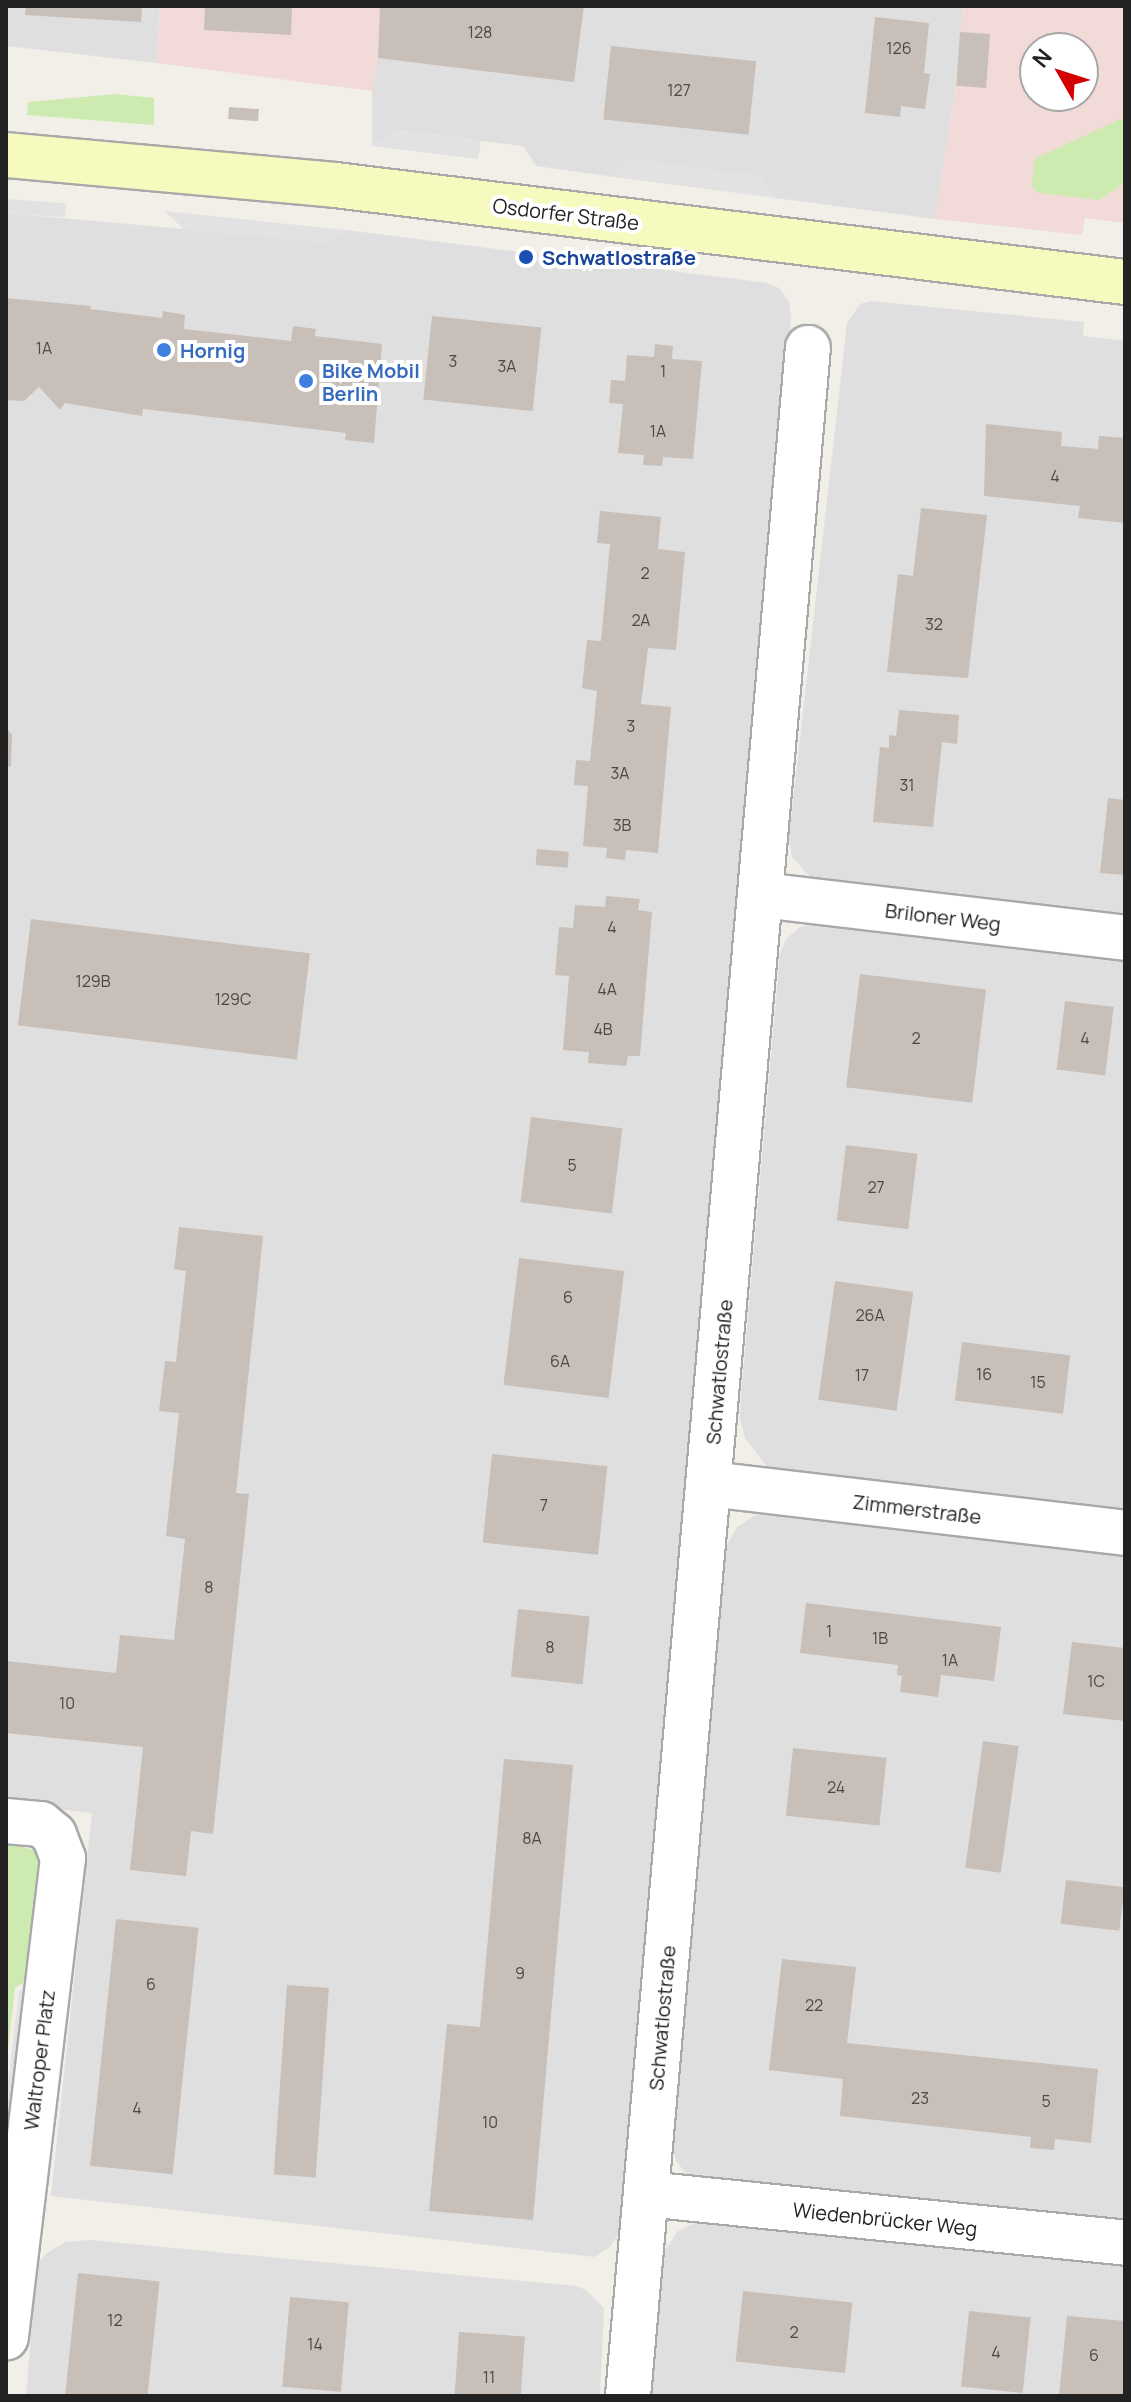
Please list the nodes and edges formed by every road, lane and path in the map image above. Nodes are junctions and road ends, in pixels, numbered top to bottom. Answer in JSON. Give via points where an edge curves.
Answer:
{"nodes":[{"id":1,"x":6,"y":155,"type":"edge"},
{"id":2,"x":1125,"y":282,"type":"edge"},
{"id":3,"x":808,"y":348,"type":"dead end"},
{"id":4,"x":761,"y":895,"type":"junction"},
{"id":5,"x":1125,"y":938,"type":"edge"},
{"id":6,"x":709,"y":1484,"type":"junction"},
{"id":7,"x":1125,"y":1533,"type":"edge"},
{"id":8,"x":6,"y":1821,"type":"edge"},
{"id":9,"x":646,"y":2194,"type":"junction"},
{"id":10,"x":1125,"y":2243,"type":"edge"},
{"id":11,"x":6,"y":2338,"type":"edge"},
{"id":12,"x":628,"y":2396,"type":"edge"}],
"edges":[{"from":1,"to":2,"type":"main road","name":"Osdorfer Straße","via":[[335,185]]},
{"from":3,"to":4,"type":"street","name":"Schwatlostraße"},
{"from":4,"to":5,"type":"street","name":"Briloner Weg"},
{"from":4,"to":6,"type":"street","name":"Schwatlostraße"},
{"from":6,"to":7,"type":"street","name":"Zimmerstraße"},
{"from":6,"to":9,"type":"street","name":"Schwatlostraße"},
{"from":8,"to":11,"type":"street","name":"Waltroper Platz","via":[[41,1824],[54,1835],[63,1858]]},
{"from":9,"to":10,"type":"street","name":"Wiedenbrücker Weg"},
{"from":9,"to":12,"type":"street","name":"Schwatlostraße"}]}
